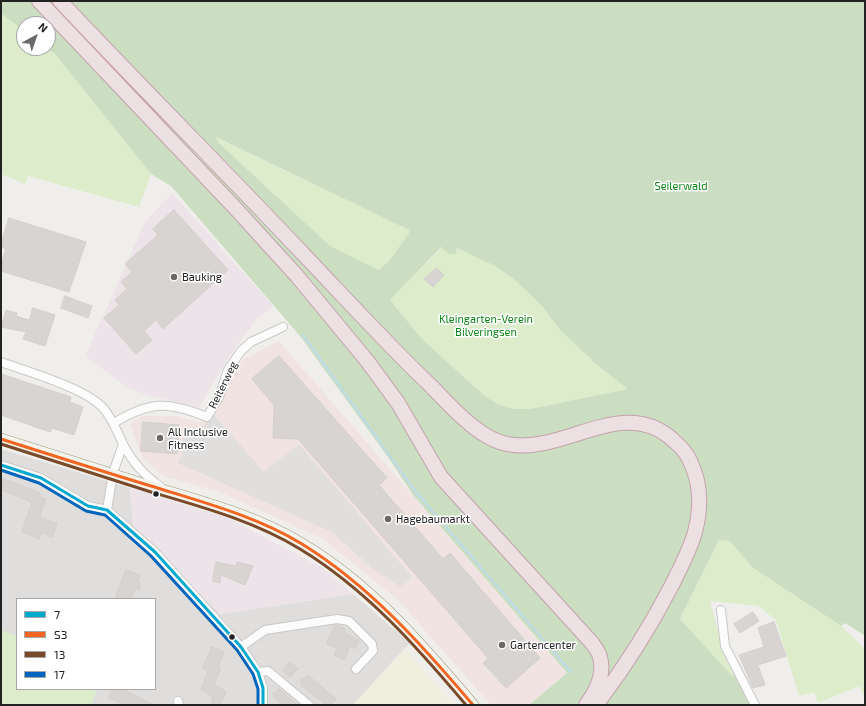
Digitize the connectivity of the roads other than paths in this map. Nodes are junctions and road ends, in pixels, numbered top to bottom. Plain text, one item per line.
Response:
1 (39, 1) edge
2 (60, 1) edge
3 (283, 327) dead end
4 (1, 362) edge
5 (114, 423) junction
6 (1, 439) edge
7 (123, 444) junction
8 (1, 466) edge
9 (113, 473) junction
10 (166, 491) junction
11 (107, 510) junction
12 (721, 610) dead end
13 (241, 647) junction
14 (356, 669) dead end
15 (258, 672) junction
16 (263, 705) edge
17 (309, 705) edge
18 (473, 705) edge
19 (586, 705) edge
20 (596, 705) edge
21 (755, 705) edge

1 - 19 highway
2 - 20 highway
3 - 5 street, Reiterweg
4 - 5 street
5 - 7 street
6 - 9 main road
7 - 9 street
7 - 10 street
8 - 11 street
9 - 10 main road
9 - 11 street
10 - 18 main road
11 - 13 street
12 - 21 street
13 - 14 street
13 - 15 street
15 - 16 street
15 - 17 street

